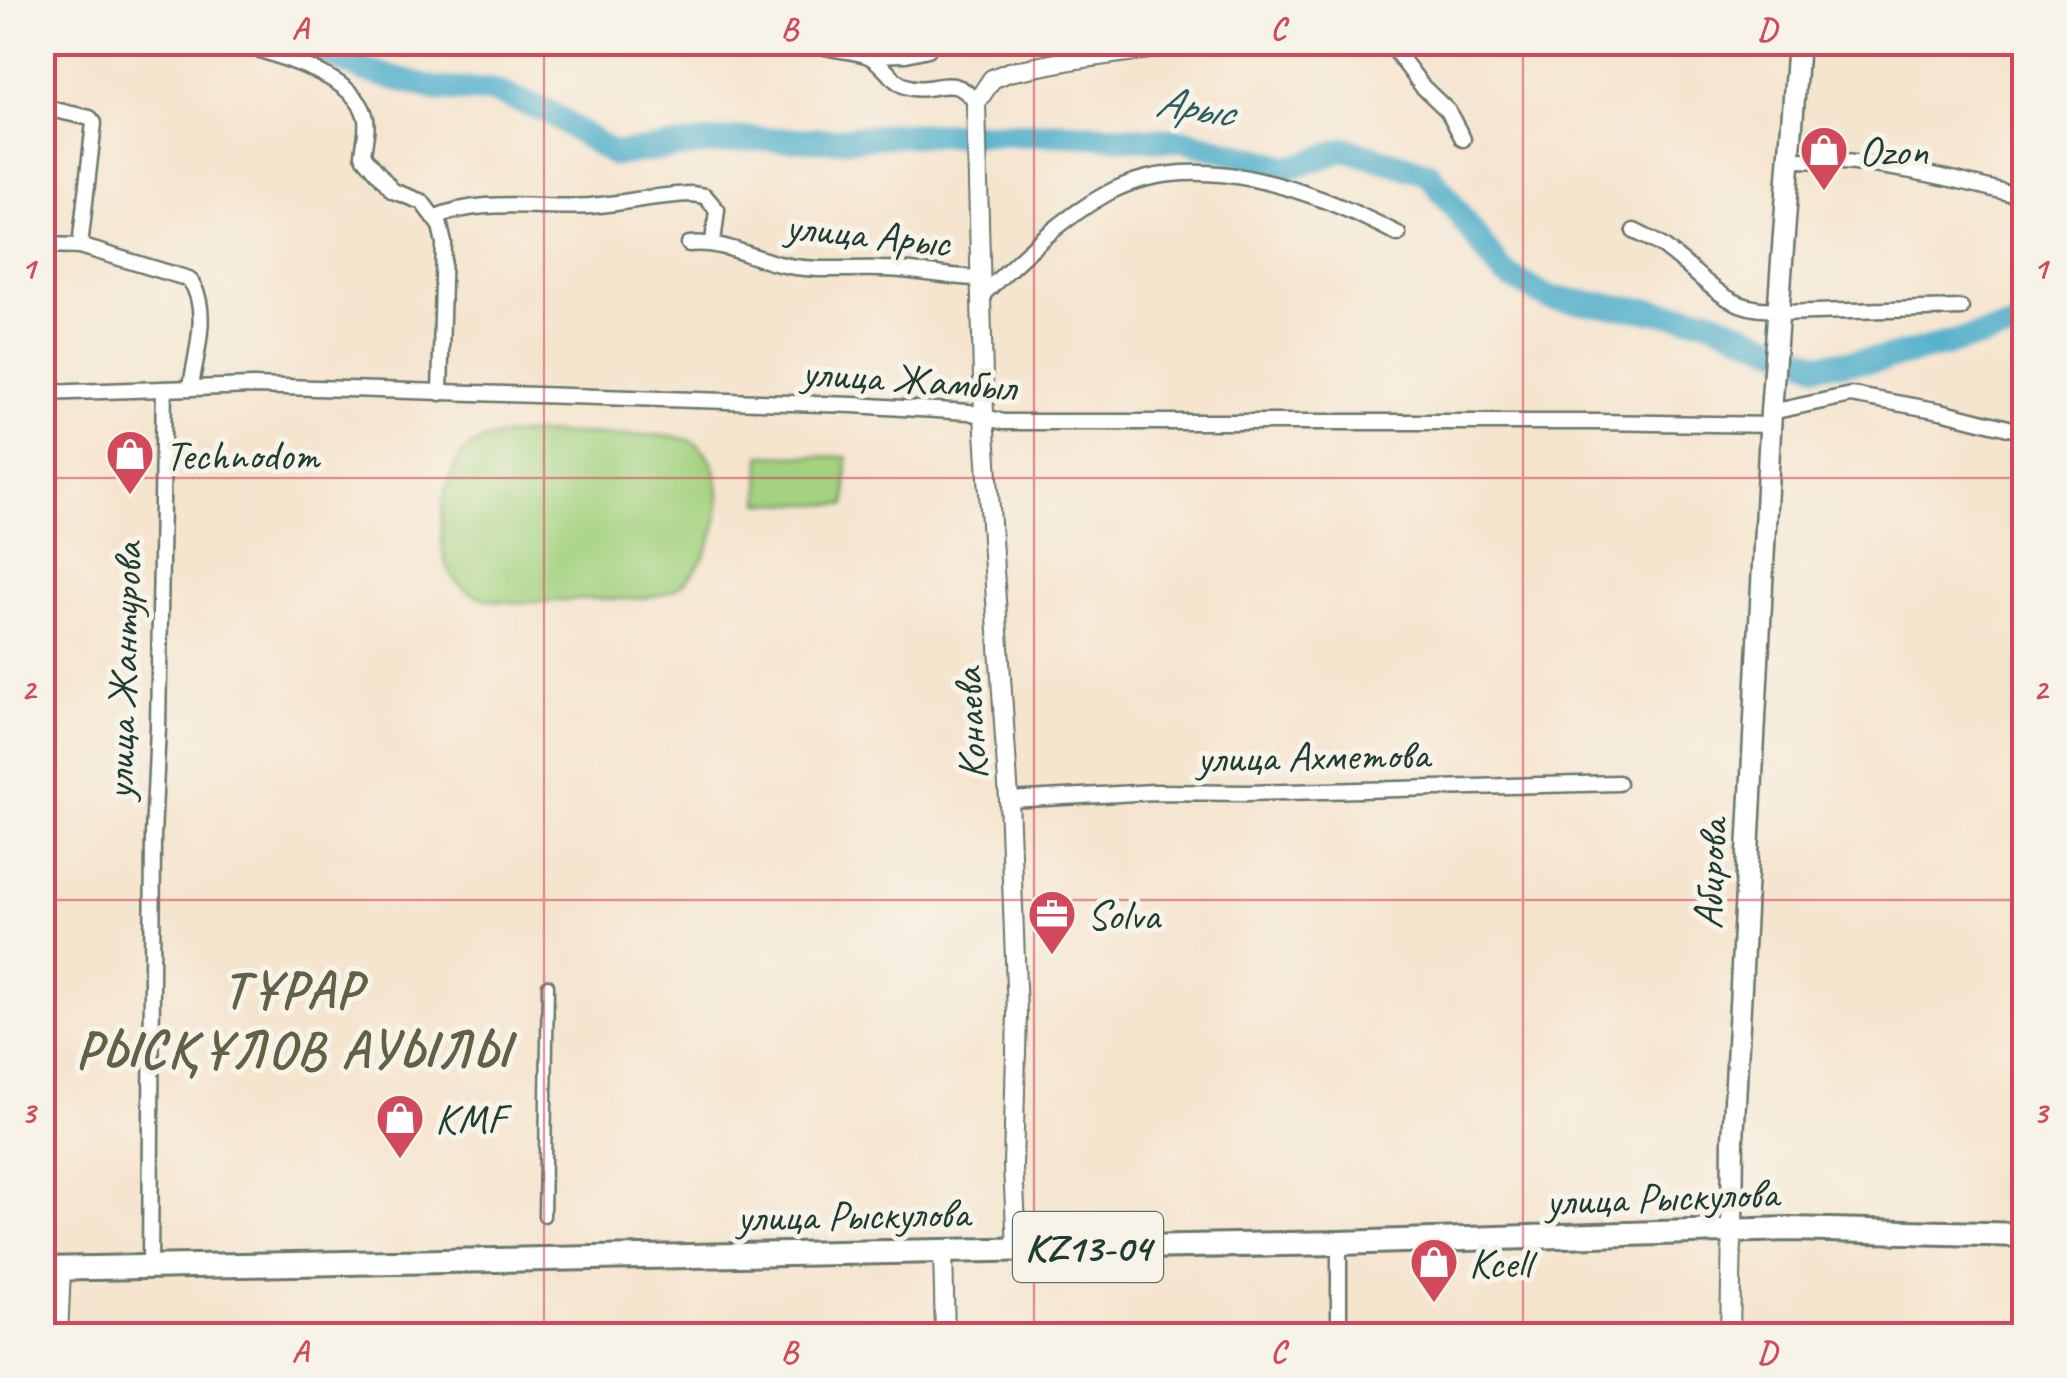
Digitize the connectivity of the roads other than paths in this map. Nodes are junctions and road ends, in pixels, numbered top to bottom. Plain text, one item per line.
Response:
1 (236, 42) edge
2 (810, 42) edge
3 (1199, 42) edge
4 (1389, 42) edge
5 (1798, 42) edge
6 (928, 49) dead end
7 (1404, 49) edge
8 (866, 55) junction
9 (976, 103) junction
10 (42, 107) edge
11 (1464, 139) dead end
12 (1789, 160) junction
13 (2024, 197) edge
14 (434, 218) junction
15 (1634, 231) dead end
16 (1398, 234) dead end
17 (712, 242) junction
18 (689, 244) dead end
19 (42, 245) edge
20 (80, 246) junction
21 (982, 287) junction
22 (1961, 308) dead end
23 (1778, 317) junction
24 (191, 386) junction
25 (164, 389) junction
26 (42, 392) edge
27 (440, 393) junction
28 (1772, 415) junction
29 (984, 416) junction
30 (2024, 432) edge
31 (1618, 784) dead end
32 (1009, 800) junction
33 (548, 985) dead end
34 (544, 1216) dead end
35 (1732, 1230) junction
36 (2024, 1235) edge
37 (1339, 1244) junction
38 (1016, 1248) junction
39 (943, 1250) junction
40 (150, 1266) junction
41 (52, 1269) edge
42 (58, 1336) edge
43 (945, 1336) edge
44 (1339, 1336) edge
45 (1730, 1336) edge

1 - 14 street
2 - 8 street
3 - 9 street
4 - 7 street
5 - 12 main road
6 - 8 street
7 - 11 street
8 - 9 street
9 - 21 street, Конаева
10 - 20 street
12 - 13 street
12 - 23 main road
14 - 17 street
14 - 27 street
15 - 23 street
16 - 21 street, улица Арыс
17 - 18 street, улица Арыс
17 - 21 street, улица Арыс
19 - 20 street
20 - 24 street
21 - 29 street, Конаева
22 - 23 street
23 - 28 main road, Абирова
24 - 25 street, улица Жамбыл
24 - 27 street, улица Жамбыл
25 - 26 street, улица Жамбыл
25 - 40 street, улица Жантурова
27 - 29 street, улица Жамбыл
28 - 29 street, улица Жамбыл
28 - 30 street, улица Жамбыл
28 - 35 main road, Абирова
29 - 32 street, Конаева
31 - 32 street, улица Ахметова
32 - 38 street, Конаева
33 - 34 street
35 - 36 main road, улица Рыскулова / KZ13-04
35 - 37 main road, улица Рыскулова / KZ13-04
35 - 45 street, Абирова
37 - 38 main road, улица Рыскулова / KZ13-04
37 - 44 street
38 - 39 main road, улица Рыскулова / KZ13-04
39 - 40 main road, улица Рыскулова / KZ13-04
39 - 43 street
40 - 41 main road, улица Рыскулова / KZ13-04
41 - 42 street

